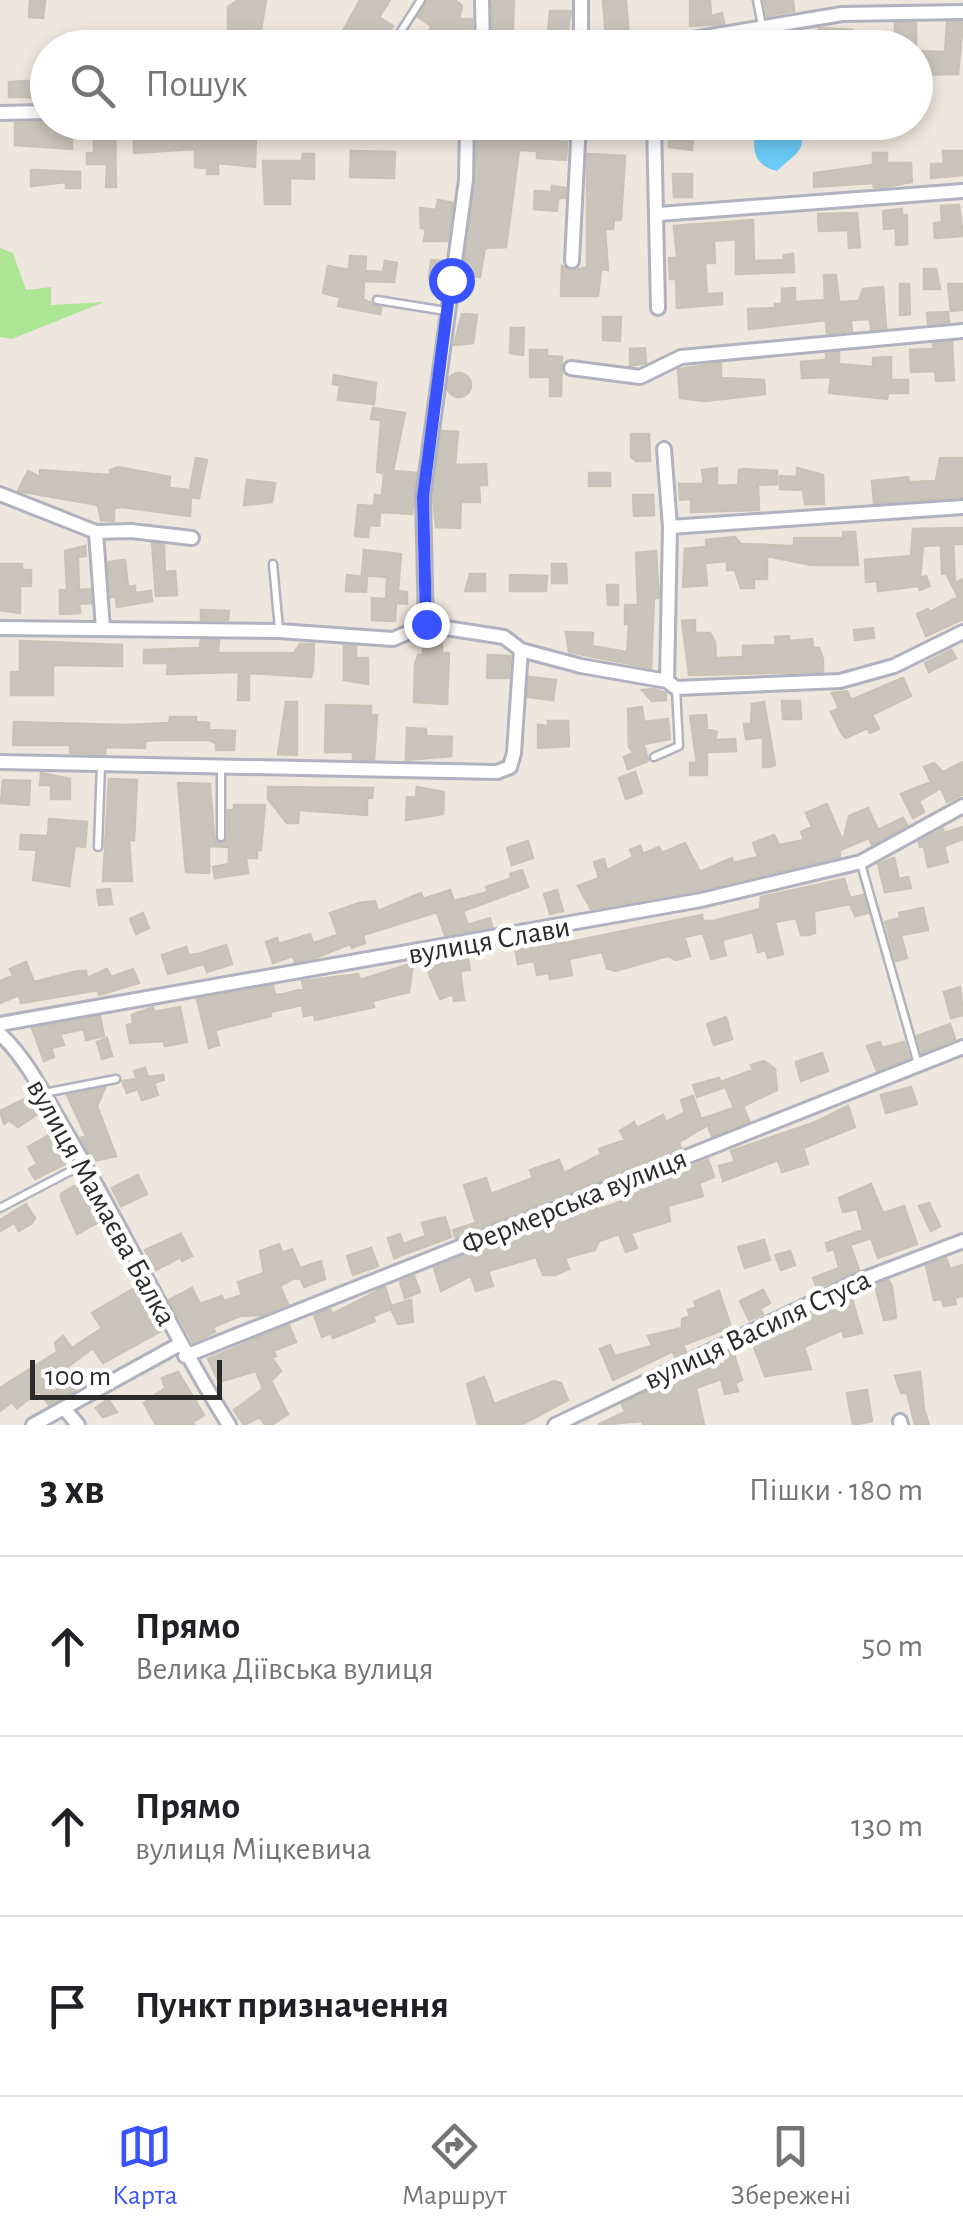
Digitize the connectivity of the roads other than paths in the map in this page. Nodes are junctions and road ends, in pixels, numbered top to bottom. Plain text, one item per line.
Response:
1 (420, 0) edge
2 (482, 0) edge
3 (581, 0) edge
4 (757, 0) edge
5 (841, 7) edge
6 (963, 12) edge
7 (762, 27) junction
8 (401, 30) edge
9 (483, 30) edge
10 (582, 30) edge
11 (745, 30) edge
12 (30, 112) edge
13 (0, 113) edge
14 (467, 140) edge
15 (578, 140) edge
16 (655, 140) edge
17 (963, 191) edge
18 (658, 214) junction
19 (572, 261) dead end
20 (378, 300) dead end
21 (658, 308) dead end
22 (446, 312) junction
23 (963, 332) edge
24 (571, 368) dead end
25 (664, 449) dead end
26 (0, 494) edge
27 (963, 507) edge
28 (670, 527) junction
29 (96, 532) junction
30 (192, 538) dead end
31 (273, 564) dead end
32 (426, 624) junction
33 (0, 628) edge
34 (103, 629) junction
35 (279, 630) junction
36 (963, 632) edge
37 (521, 650) junction
38 (671, 685) junction
39 (654, 757) dead end
40 (0, 762) edge
41 (101, 764) junction
42 (222, 766) junction
43 (963, 806) edge
44 (220, 837) dead end
45 (98, 848) dead end
46 (861, 862) junction
47 (0, 1024) edge
48 (0, 1034) edge
49 (963, 1046) edge
50 (918, 1065) junction
51 (116, 1078) dead end
52 (43, 1093) junction
53 (85, 1163) junction
54 (0, 1208) edge
55 (963, 1241) edge
56 (182, 1350) junction
57 (64, 1408) junction
58 (33, 1425) edge
59 (78, 1425) edge
60 (229, 1425) edge
61 (554, 1425) edge

1 - 8 lane
2 - 9 street
3 - 10 street
4 - 7 lane
5 - 6 street
5 - 7 street
7 - 11 street
12 - 13 street
14 - 22 street
15 - 19 street
16 - 18 street
17 - 18 street
18 - 21 street
20 - 22 lane
22 - 32 street
23 - 24 street
25 - 28 street
26 - 29 street
27 - 28 street
28 - 38 street
29 - 30 street
29 - 34 street
31 - 35 lane
32 - 35 street
32 - 37 street
33 - 34 street
34 - 35 street
36 - 38 street
37 - 38 street
37 - 42 street
38 - 39 lane
40 - 41 street
41 - 42 street
41 - 45 lane
42 - 44 lane
43 - 46 street, вулиця Слави
46 - 47 street, вулиця Слави
46 - 50 lane
48 - 52 street, вулиця Мамаєва Балка
49 - 50 street, Фермерська вулиця
50 - 56 street, Фермерська вулиця
51 - 52 lane
52 - 53 street, вулиця Мамаєва Балка
53 - 54 lane
53 - 56 street, вулиця Мамаєва Балка
55 - 61 street, вулиця Василя Стуса
56 - 57 street, Фермерська вулиця
56 - 60 street, вулиця Мамаєва Балка
57 - 58 street, Фермерська вулиця
57 - 59 street

